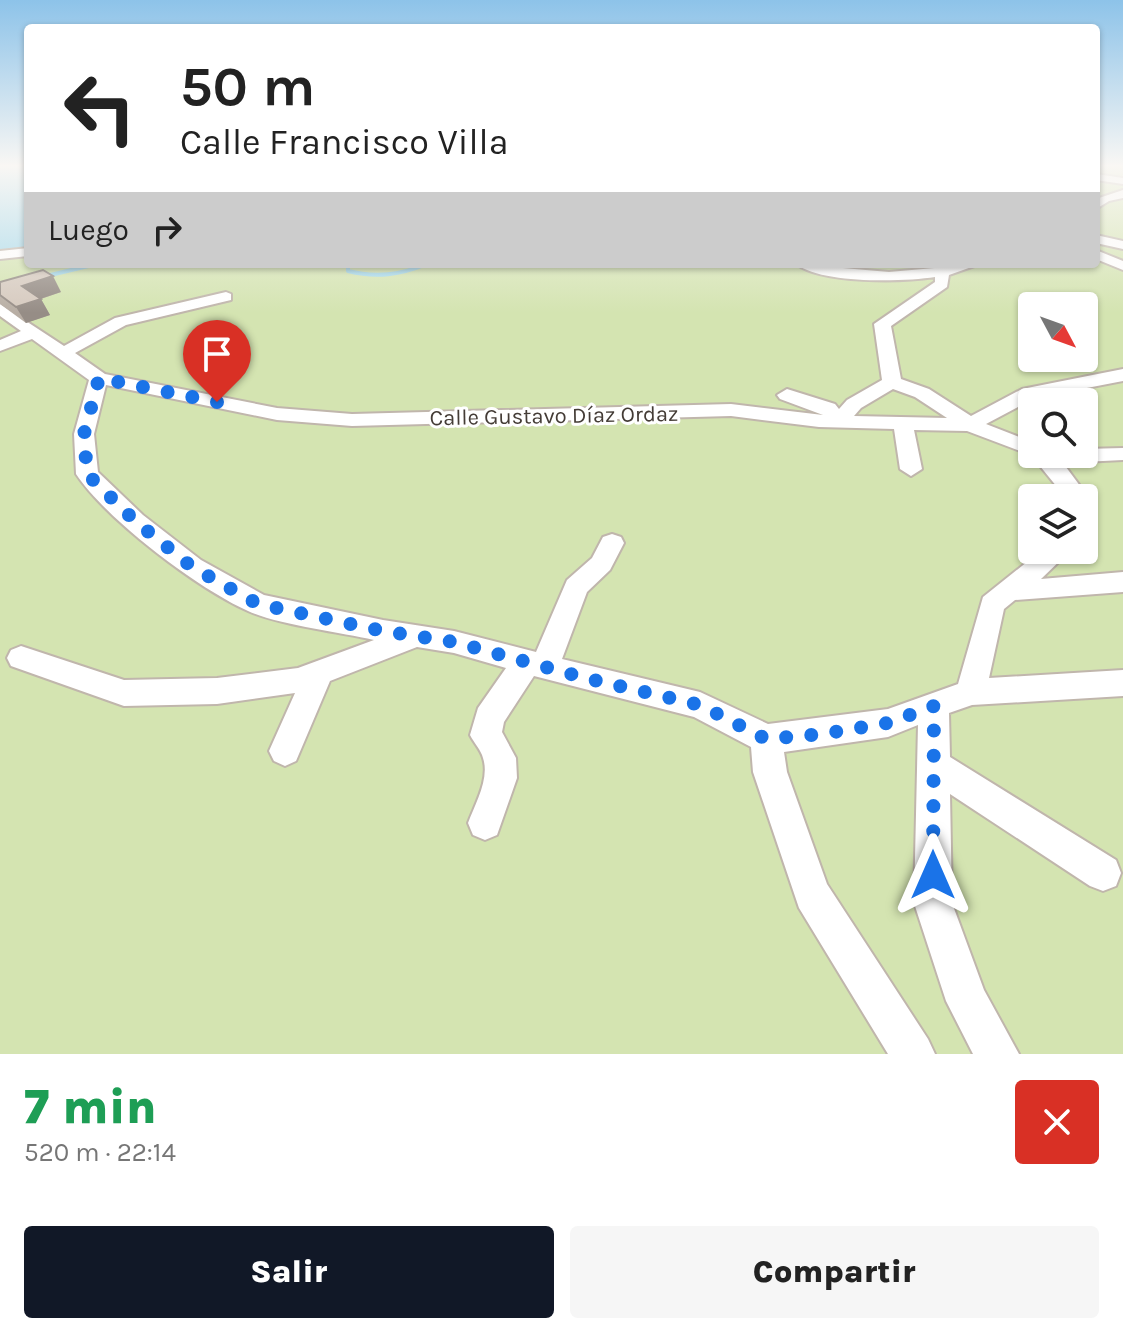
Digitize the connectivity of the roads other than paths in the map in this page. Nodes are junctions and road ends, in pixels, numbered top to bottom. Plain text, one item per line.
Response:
1 (1100, 240) edge
2 (1123, 245) edge
3 (24, 252) edge
4 (0, 255) edge
5 (1100, 256) edge
6 (1123, 266) edge
7 (821, 268) edge
8 (958, 268) edge
9 (942, 272) junction
10 (226, 297) dead end
11 (0, 309) edge
12 (34, 332) junction
13 (0, 346) edge
14 (64, 353) junction
15 (1123, 375) edge
16 (99, 378) junction
17 (892, 382) junction
18 (787, 395) dead end
19 (839, 421) junction
20 (903, 423) junction
21 (970, 425) junction
22 (1018, 444) edge
23 (1098, 454) edge
24 (1123, 454) edge
25 (1053, 468) edge
26 (911, 469) dead end
27 (1066, 484) edge
28 (612, 543) dead end
29 (1044, 564) edge
30 (1123, 582) edge
31 (1007, 591) junction
32 (416, 636) junction
33 (21, 658) dead end
34 (536, 664) junction
35 (319, 673) junction
36 (1123, 683) edge
37 (971, 692) junction
38 (934, 706) junction
39 (766, 739) junction
40 (285, 751) dead end
41 (933, 764) junction
42 (485, 823) dead end
43 (1103, 873) dead end
44 (913, 1054) edge
45 (997, 1054) edge

1 - 2 street
3 - 4 street
5 - 6 street
7 - 9 street
8 - 9 street
9 - 17 street
10 - 14 street
11 - 12 street, Calle Gustavo Díaz Ordaz
12 - 13 street
12 - 14 street, Calle Gustavo Díaz Ordaz
14 - 16 street, Calle Gustavo Díaz Ordaz
15 - 21 street
16 - 19 street, Calle Gustavo Díaz Ordaz
16 - 32 street
17 - 19 street
17 - 21 street
18 - 19 street
19 - 20 street, Calle Gustavo Díaz Ordaz
20 - 21 street, Calle Gustavo Díaz Ordaz
20 - 26 street
21 - 22 street
23 - 24 street
25 - 27 street
28 - 34 street
29 - 31 street
30 - 31 street
31 - 37 street
32 - 34 street
32 - 35 street
33 - 35 street
34 - 39 street
34 - 42 street
35 - 40 street
36 - 37 street
37 - 38 street
38 - 39 street
38 - 41 street
39 - 44 street
41 - 43 street
41 - 45 street

